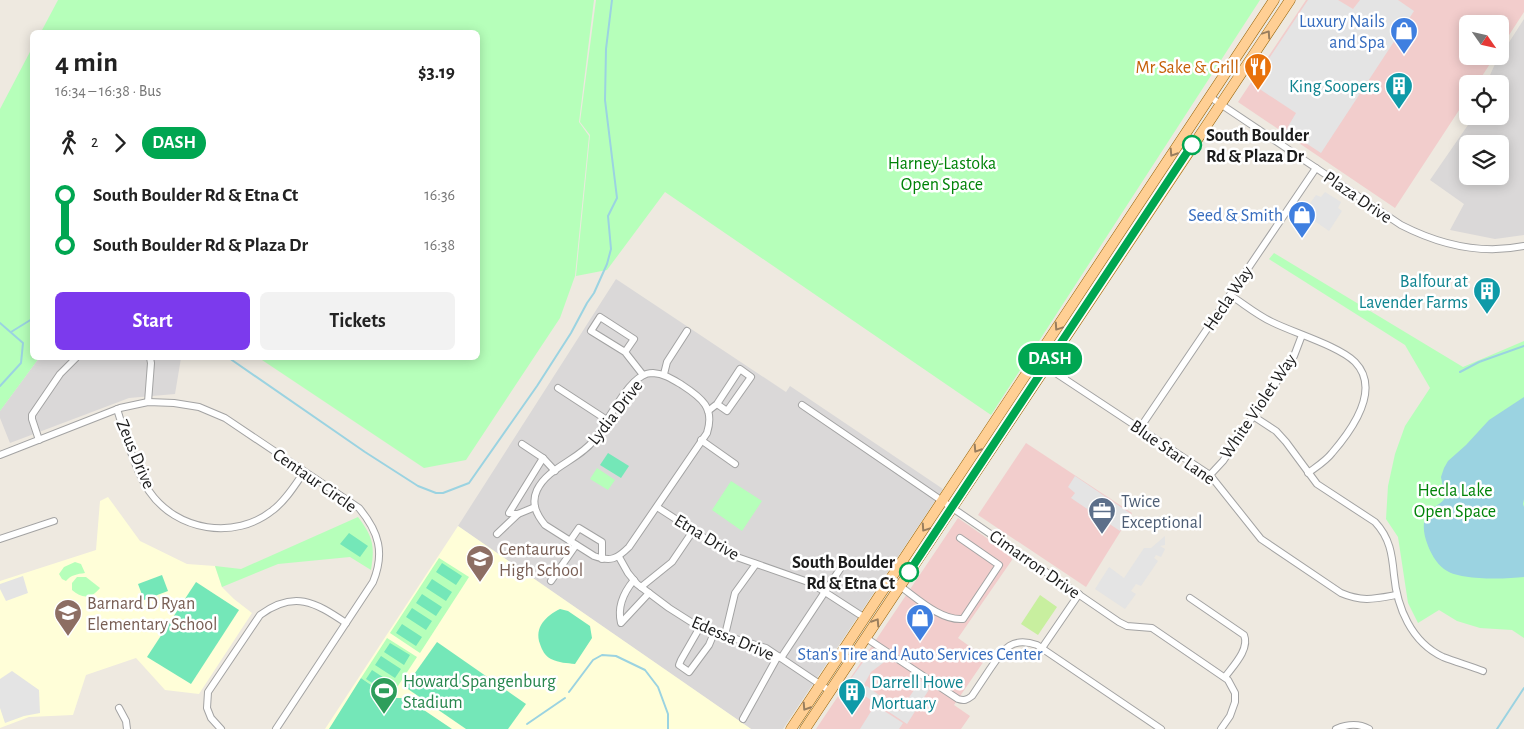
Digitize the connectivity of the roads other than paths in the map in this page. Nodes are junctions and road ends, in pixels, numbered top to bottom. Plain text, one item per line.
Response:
1 (1274, 0) edge
2 (1290, 0) edge
3 (1210, 97) junction
4 (1220, 104) junction
5 (1316, 168) junction
6 (1524, 246) edge
7 (1230, 295) junction
8 (687, 331) dead end
9 (1302, 335) junction
10 (1057, 348) junction
11 (625, 352) junction
12 (74, 360) edge
13 (150, 360) edge
14 (1036, 360) junction
15 (1045, 366) junction
16 (664, 374) junction
17 (643, 375) junction
18 (1066, 379) junction
19 (558, 388) dead end
20 (148, 402) junction
21 (717, 404) junction
22 (802, 404) dead end
23 (117, 409) junction
24 (708, 411) junction
25 (1253, 416) junction
26 (607, 420) junction
27 (1140, 428) junction
28 (40, 440) junction
29 (701, 440) junction
30 (522, 444) dead end
31 (0, 455) edge
32 (543, 458) junction
33 (735, 464) dead end
34 (556, 471) junction
35 (304, 472) junction
36 (1308, 473) junction
37 (1210, 475) junction
38 (943, 501) junction
39 (535, 507) junction
40 (657, 507) junction
41 (953, 508) junction
42 (518, 514) junction
43 (54, 522) dead end
44 (694, 531) junction
45 (497, 534) dead end
46 (960, 538) dead end
47 (0, 539) edge
48 (573, 543) junction
49 (620, 556) junction
50 (602, 559) junction
51 (846, 560) dead end
52 (756, 564) junction
53 (890, 579) junction
54 (551, 581) dead end
55 (637, 584) junction
56 (900, 586) junction
57 (826, 592) junction
58 (649, 593) junction
59 (1079, 594) junction
60 (1396, 595) junction
61 (1190, 598) dead end
62 (865, 618) junction
63 (346, 624) junction
64 (700, 627) junction
65 (714, 634) junction
66 (725, 635) junction
67 (866, 638) junction
68 (1042, 648) junction
69 (780, 657) junction
70 (1483, 671) dead end
71 (1225, 677) junction
72 (820, 685) junction
73 (830, 691) junction
74 (119, 708) dead end
75 (744, 719) dead end
76 (127, 729) edge
77 (221, 729) edge
78 (276, 729) edge
79 (791, 729) edge
80 (804, 729) edge
81 (1161, 729) edge
82 (1221, 729) edge
83 (1336, 729) edge
84 (1369, 729) edge

1 - 3 main road
4 -> 2 main road
3 - 4 street, Plaza Drive
3 -> 14 main road
4 - 5 street, Plaza Drive
4 - 10 main road
5 - 6 street, Plaza Drive
5 - 7 street, Hecla Way
7 - 9 street
7 - 27 street, Hecla Way
8 - 16 street
9 - 25 street, White Violet Way
9 - 36 street
10 - 15 main road
10 - 18 street
11 - 11 street
11 - 17 street
12 - 28 street
13 - 20 street
14 - 15 street, Blue Star Lane
14 -> 38 main road
15 - 18 street, Blue Star Lane
15 - 41 main road
16 - 17 street, Lydia Drive
16 - 24 street, Lydia Drive
17 - 26 street, Lydia Drive
18 - 27 street, Blue Star Lane
19 - 26 street
20 - 23 street, Centaur Circle
20 - 35 street, Centaur Circle
21 - 21 street
21 - 24 street
22 - 38 street, Cimarron Drive
23 - 28 street, Centaur Circle
23 - 35 street, Zeus Drive
24 - 29 street
25 - 36 street
25 - 37 street, White Violet Way
26 - 34 street, Lydia Drive
27 - 37 street, Blue Star Lane
28 - 31 street, Centaur Circle
29 - 33 street
29 - 40 street
30 - 32 street
32 - 34 street
32 - 42 street
34 - 39 street, Lydia Drive
35 - 63 street, Centaur Circle
36 - 60 street
37 - 60 street, Blue Star Lane
38 - 41 street, Cimarron Drive
38 -> 53 main road
39 - 42 street
39 - 48 street
40 - 44 street, Etna Drive
40 - 49 street
41 - 56 main road
41 - 59 street, Cimarron Drive
42 - 45 street
43 - 47 street
44 - 52 street, Etna Drive
44 - 55 street
46 - 56 street
48 - 50 street
48 - 50 street
48 - 54 street
49 - 50 street
49 - 55 street
51 - 57 street
52 - 57 street, Etna Drive
52 - 66 street
53 - 56 street
53 - 62 main road
55 - 58 street, Edessa Drive
55 - 58 street
67 -> 56 main road
57 - 62 street, Etna Drive
57 - 69 street
58 - 64 street, Edessa Drive
59 - 68 street
59 - 71 street, Cimarron Drive
60 - 70 street
61 - 71 street
62 - 72 main road
63 - 77 street
63 - 78 street, Centaur Circle
64 - 65 street, Edessa Drive
64 - 65 street
65 - 66 street, Edessa Drive
66 - 69 street, Edessa Drive
67 - 68 street
67 - 73 main road
68 - 81 street
69 - 72 street, Edessa Drive
69 - 75 street
71 - 82 street
72 - 73 street, Edessa Drive
72 -> 79 main road
73 - 80 main road
74 - 76 street
83 - 84 street

